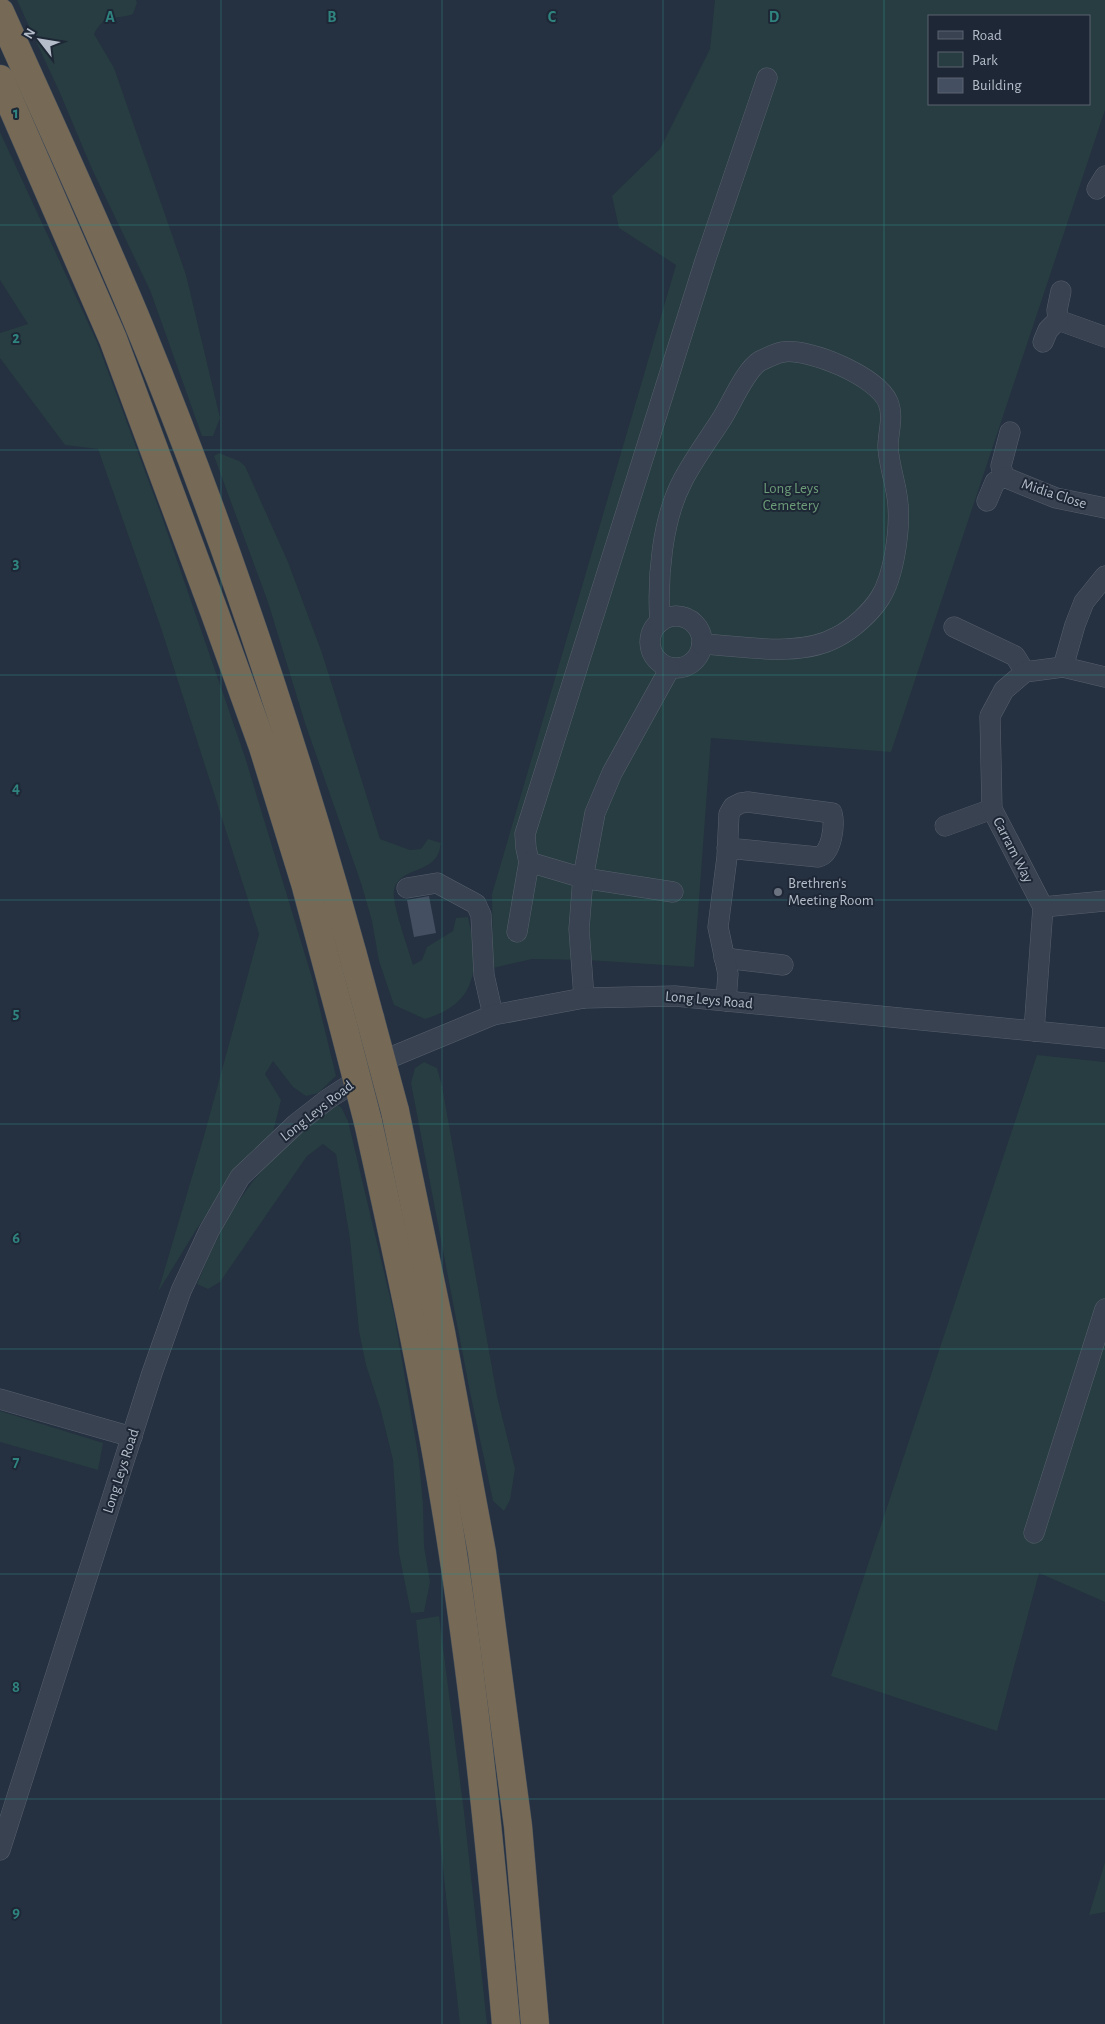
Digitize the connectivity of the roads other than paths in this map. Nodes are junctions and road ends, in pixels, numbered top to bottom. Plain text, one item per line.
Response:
1 (0, 12) edge
2 (767, 78) dead end
3 (0, 79) edge
4 (1061, 291) dead end
5 (1058, 320) junction
6 (1105, 336) edge
7 (1042, 342) dead end
8 (1010, 432) dead end
9 (1004, 477) junction
10 (987, 501) dead end
11 (1105, 508) edge
12 (1105, 576) edge
13 (660, 622) junction
14 (954, 627) dead end
15 (702, 644) junction
16 (1064, 667) junction
17 (670, 668) junction
18 (1025, 672) junction
19 (1105, 677) edge
20 (992, 809) junction
21 (945, 826) dead end
22 (727, 848) junction
23 (529, 862) junction
24 (583, 878) junction
25 (407, 888) dead end
26 (673, 892) dead end
27 (1105, 901) edge
28 (1043, 907) junction
29 (517, 932) dead end
30 (724, 958) junction
31 (783, 965) dead end
32 (584, 998) junction
33 (726, 1001) junction
34 (493, 1015) junction
35 (1034, 1032) junction
36 (1105, 1038) edge
37 (1105, 1309) edge
38 (0, 1399) edge
39 (132, 1437) junction
40 (1034, 1533) dead end
41 (0, 1850) edge
42 (506, 2024) edge
43 (535, 2024) edge

1 - 43 highway, bridge
2 - 23 street
3 - 42 highway, bridge
4 - 5 street
5 - 6 street
5 - 7 street
8 - 9 street
9 - 10 street
9 - 11 street, Midia Close
12 - 16 street
13 - 15 street
13 - 15 street
13 - 17 street
14 - 18 street
15 - 17 street
16 - 18 street
16 - 19 street
17 - 24 street
18 - 20 street, Carram Way
20 - 21 street
20 - 28 street, Carram Way
22 - 22 street
22 - 30 street
23 - 24 street
23 - 29 street
24 - 26 street
24 - 32 street
25 - 34 street
27 - 28 street
28 - 35 street
30 - 31 street
30 - 33 street
32 - 33 street, Long Leys Road
32 - 34 street, Long Leys Road
33 - 35 street, Long Leys Road
34 - 39 street, Long Leys Road
35 - 36 street, Long Leys Road
37 - 40 street
38 - 39 street
39 - 41 street, Long Leys Road

